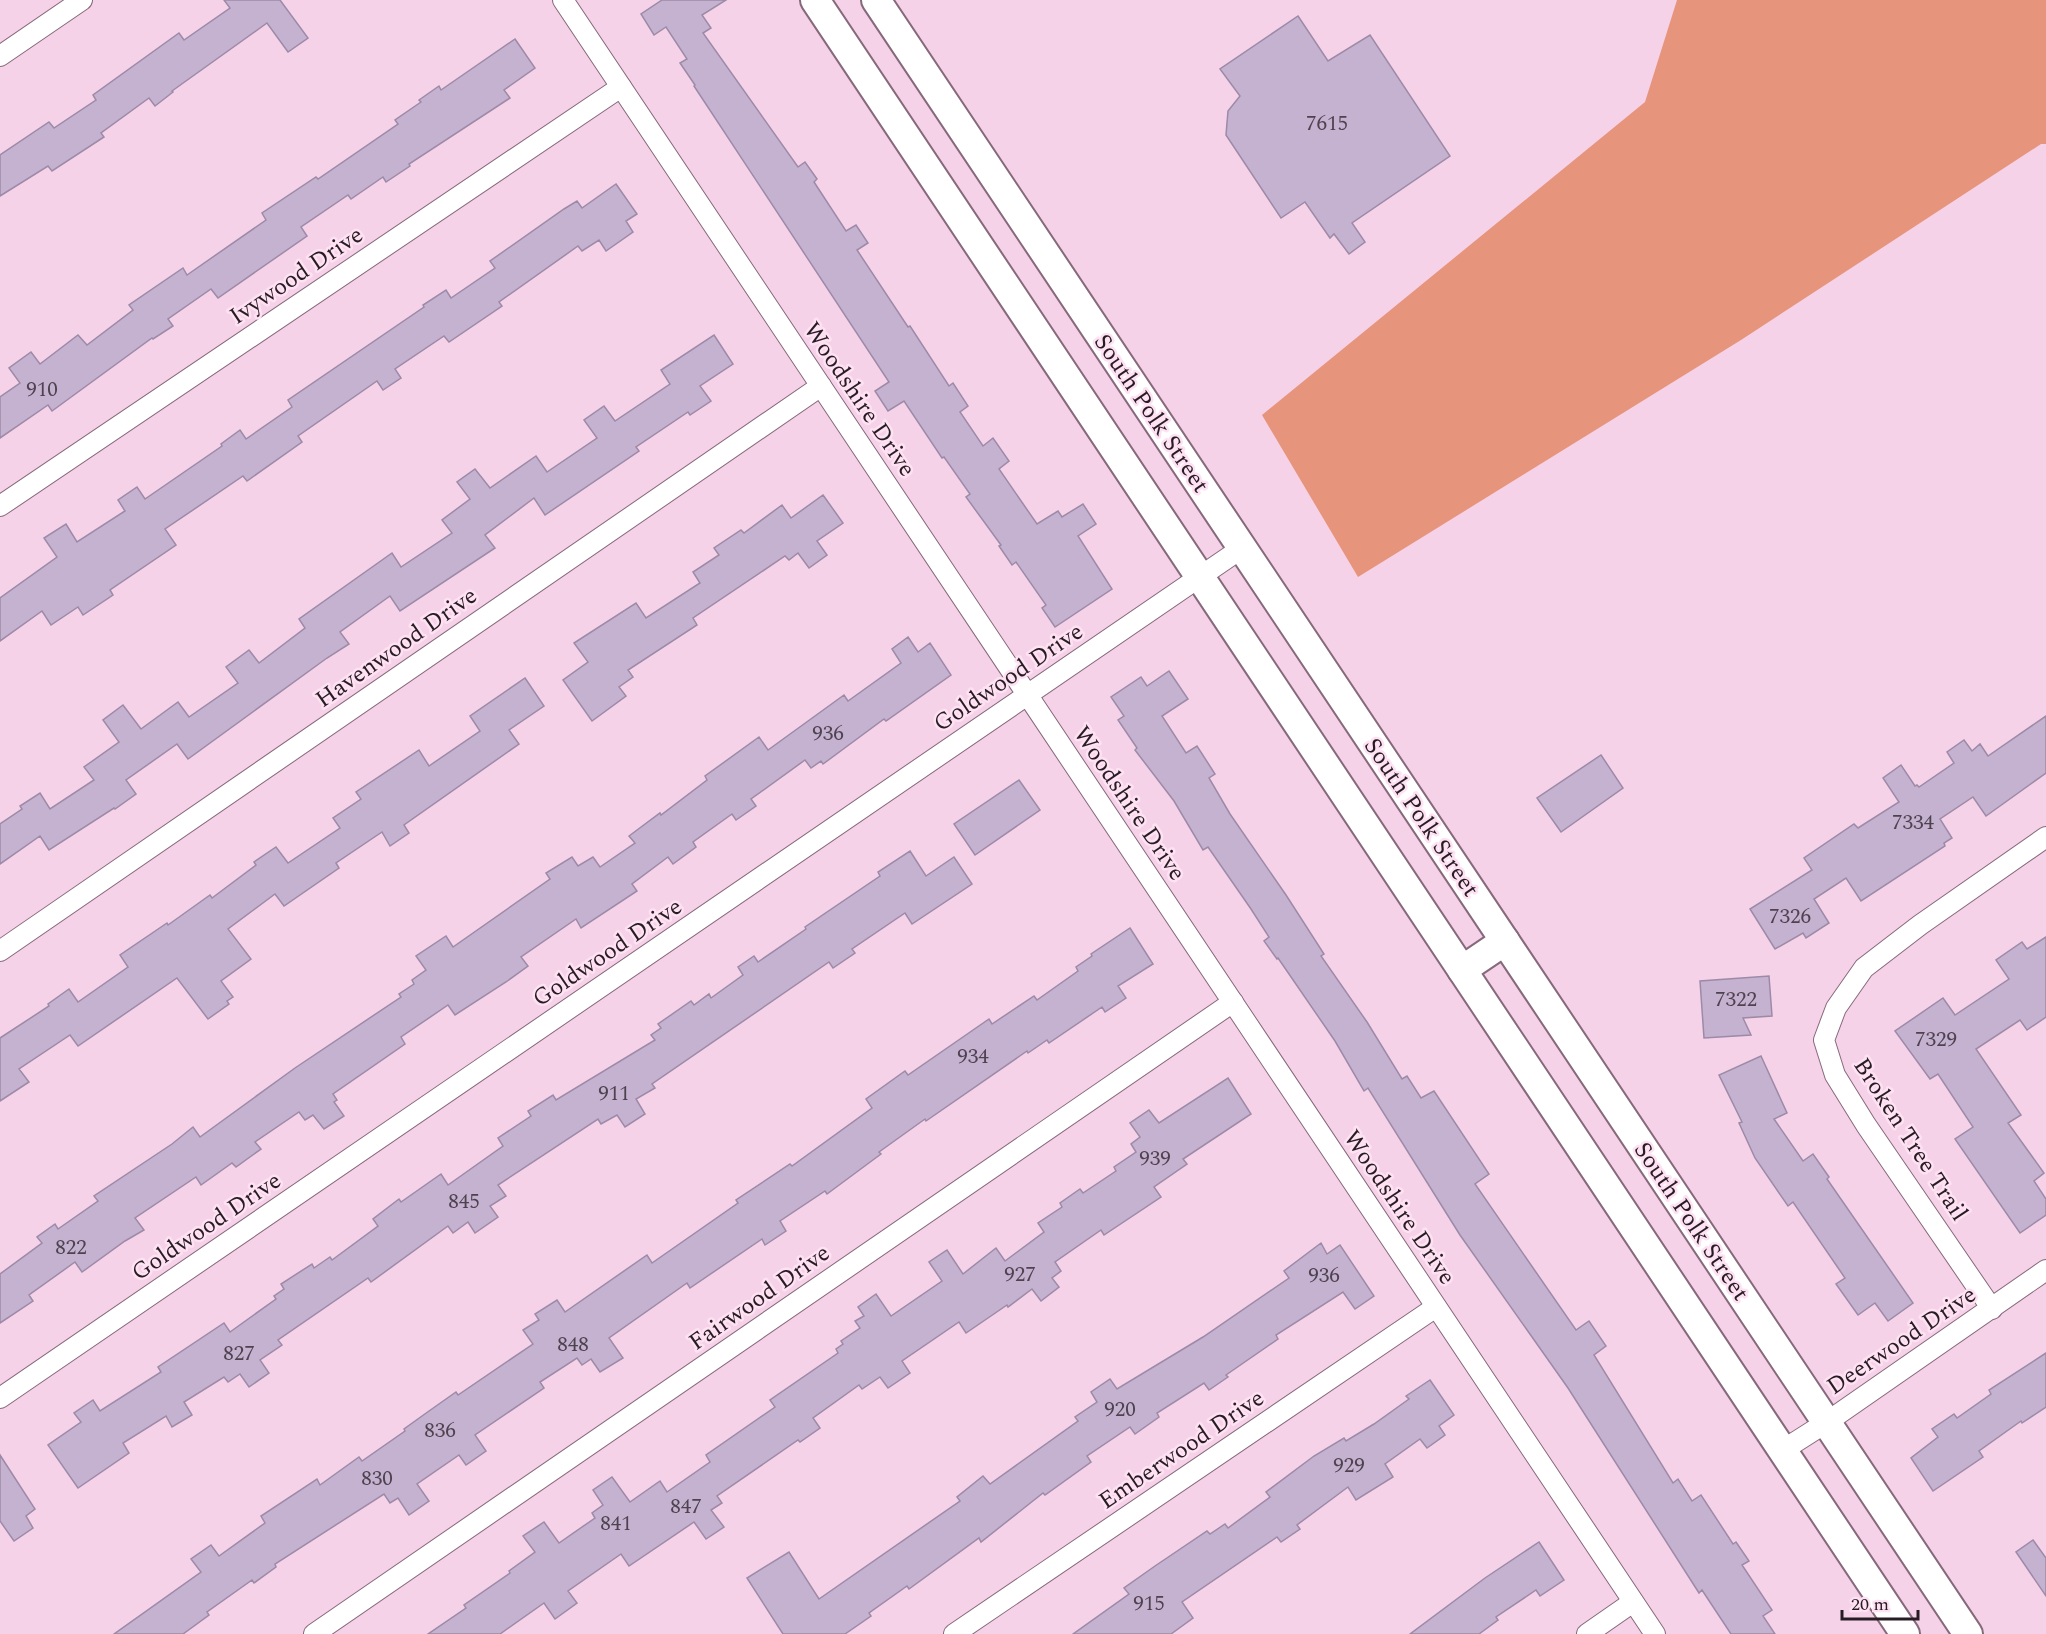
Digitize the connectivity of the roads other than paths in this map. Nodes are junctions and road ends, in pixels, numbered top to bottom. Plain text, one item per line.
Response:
1 (81, 0) edge
2 (563, 0) edge
3 (815, 0) edge
4 (876, 0) edge
5 (0, 56) edge
6 (621, 87) junction
7 (821, 386) junction
8 (0, 506) edge
9 (1242, 548) junction
10 (1199, 577) junction
11 (1027, 694) junction
12 (2046, 837) edge
13 (1505, 941) junction
14 (0, 951) edge
15 (1462, 970) junction
16 (1233, 1002) junction
17 (2046, 1270) edge
18 (1436, 1307) junction
19 (1992, 1309) junction
20 (0, 1398) edge
21 (1827, 1422) junction
22 (1783, 1450) junction
23 (1633, 1602) junction
24 (314, 1634) edge
25 (954, 1634) edge
26 (1587, 1634) edge
27 (1655, 1634) edge
28 (1905, 1634) edge
29 (1968, 1634) edge

1 - 5 street
2 - 6 street, Woodshire Drive
3 - 10 main road
4 - 9 main road, South Polk Street
6 - 7 street, Woodshire Drive
6 - 8 street, Ivywood Drive
7 - 11 street, Woodshire Drive
7 - 14 street, Havenwood Drive
9 - 10 street, Goldwood Drive
9 - 13 main road, South Polk Street
10 - 11 street, Goldwood Drive
10 - 15 main road
11 - 16 street, Woodshire Drive
11 - 20 street, Goldwood Drive
12 - 19 street, Broken Tree Trail
13 - 15 main road
13 - 21 main road, South Polk Street
15 - 22 main road
16 - 18 street, Woodshire Drive
16 - 24 street, Fairwood Drive
17 - 19 street, Deerwood Drive
18 - 23 street, Woodshire Drive
18 - 25 street, Emberwood Drive
19 - 21 street, Deerwood Drive
21 - 22 street, Deerwood Drive
21 - 29 main road, South Polk Street
22 - 28 main road
23 - 26 street
23 - 27 street, Woodshire Drive

